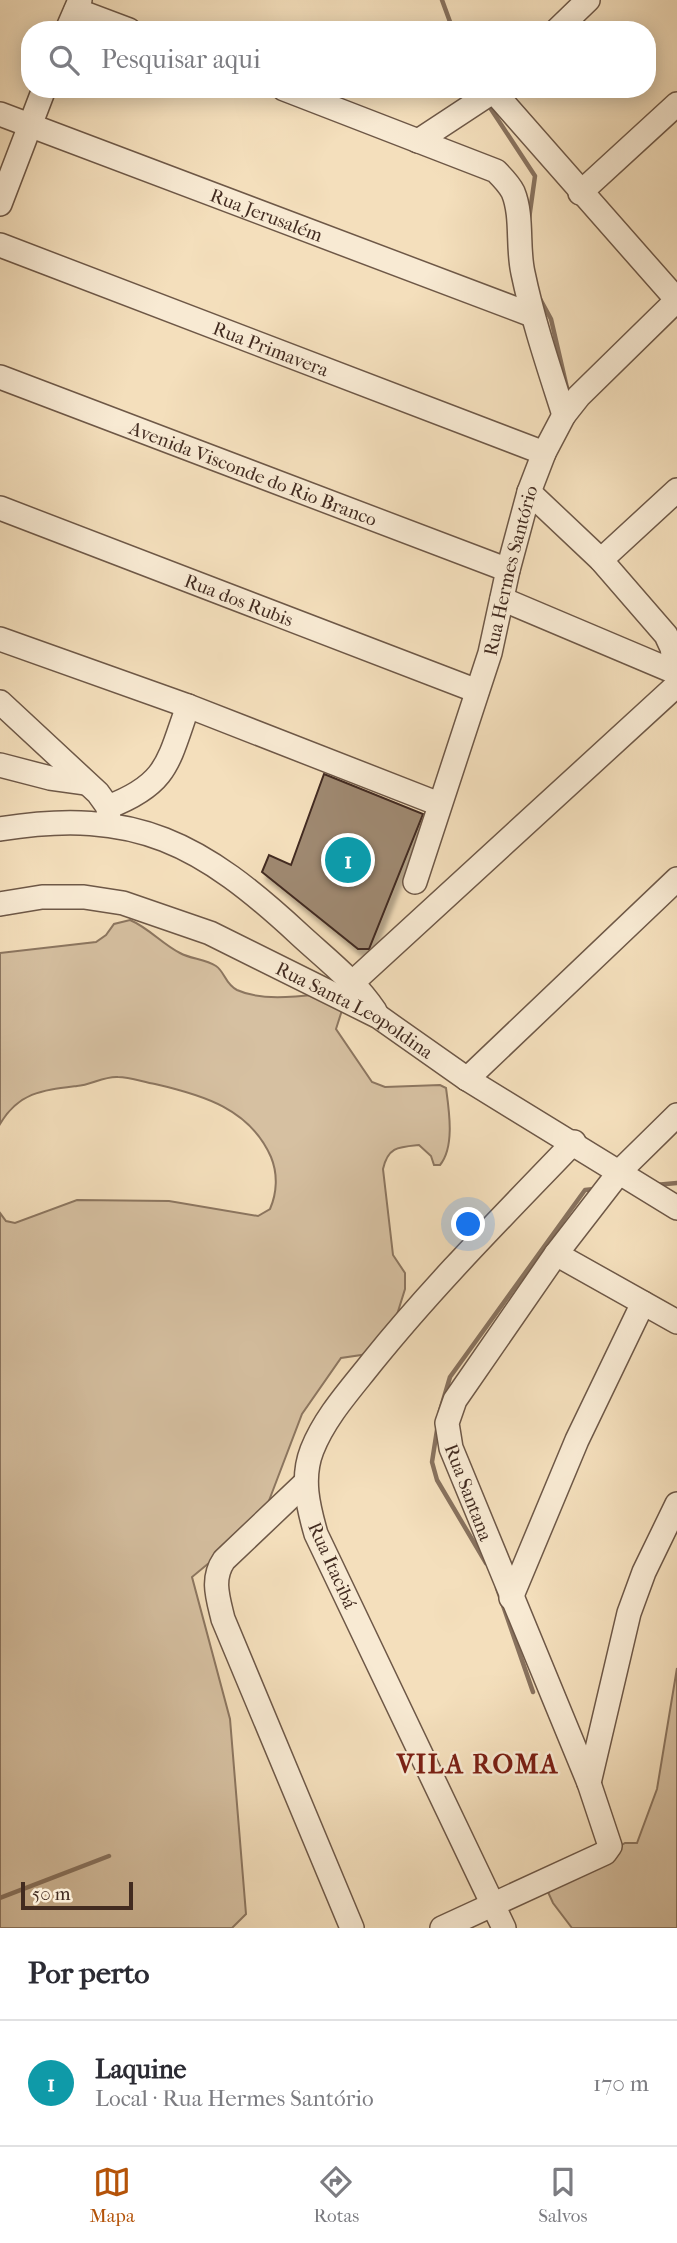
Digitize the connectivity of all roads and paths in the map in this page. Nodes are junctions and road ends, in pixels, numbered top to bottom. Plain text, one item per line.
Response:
1 (588, 0) edge
2 (74, 13) edge
3 (100, 21) edge
4 (566, 21) edge
5 (40, 98) edge
6 (307, 98) edge
7 (484, 98) edge
8 (501, 98) edge
9 (677, 104) edge
10 (0, 114) edge
11 (30, 125) junction
12 (418, 141) junction
13 (580, 193) junction
14 (0, 204) edge
15 (0, 244) edge
16 (677, 300) edge
17 (532, 315) junction
18 (0, 377) edge
19 (564, 415) junction
20 (544, 453) junction
21 (677, 490) edge
22 (529, 492) junction
23 (0, 508) edge
24 (601, 560) junction
25 (508, 570) junction
26 (502, 599) junction
27 (0, 639) edge
28 (677, 677) edge
29 (477, 691) junction
30 (0, 702) edge
31 (188, 706) junction
32 (0, 765) edge
33 (86, 783) junction
34 (439, 804) junction
35 (108, 815) junction
36 (0, 829) edge
37 (677, 879) edge
38 (415, 882) dead end
39 (0, 904) edge
40 (352, 983) junction
41 (379, 1017) junction
42 (467, 1079) junction
43 (677, 1115) edge
44 (574, 1142) junction
45 (621, 1170) junction
46 (677, 1208) edge
47 (556, 1254) junction
48 (643, 1303) junction
49 (677, 1322) edge
50 (305, 1483) junction
51 (677, 1504) edge
52 (511, 1598) junction
53 (589, 1783) junction
54 (491, 1903) junction
55 (352, 1928) edge
56 (442, 1928) edge
57 (504, 1928) edge

1 - 4 street
2 - 3 street
5 - 11 street
6 - 12 street
7 - 12 street
8 - 13 street
9 - 13 street
10 - 11 street, Rua Jerusalém
11 - 14 street
11 - 17 street, Rua Jerusalém
12 - 17 street
13 - 16 street
15 - 20 street, Rua Primavera
16 - 19 street, Rua Hermes Santório
17 - 19 street
18 - 25 street, Avenida Visconde do Rio Branco
19 - 20 street, Rua Hermes Santório
20 - 22 street, Rua Hermes Santório
21 - 24 street
22 - 24 street
22 - 25 street, Rua Hermes Santório
23 - 29 street, Rua dos Rubis
24 - 28 street
25 - 26 street, Rua Hermes Santório
26 - 28 street
26 - 29 street, Rua Hermes Santório
27 - 31 street
28 - 40 street
29 - 34 street, Rua Hermes Santório
30 - 33 street
31 - 34 street
31 - 35 street
32 - 33 street
33 - 35 street
34 - 38 street, Rua Hermes Santório
35 - 36 street
35 - 40 street
37 - 42 street
39 - 41 street, Rua Santa Leopoldina
40 - 41 street
41 - 42 street, Rua Santa Leopoldina
42 - 44 street, Rua Santa Leopoldina
43 - 45 street, Rua Santana
44 - 45 street, Rua Santa Leopoldina
44 - 50 street, Rua Itacibá
45 - 46 street, Rua Santa Leopoldina
45 - 47 street, Rua Santana
47 - 48 street
47 - 52 street, Rua Santana
48 - 49 street
48 - 52 street
50 - 54 street, Rua Itacibá
50 - 55 street
51 - 53 street
52 - 53 street, Rua Santana
53 - 54 street, Rua Santana
54 - 56 street
54 - 57 street, Rua Itacibá

